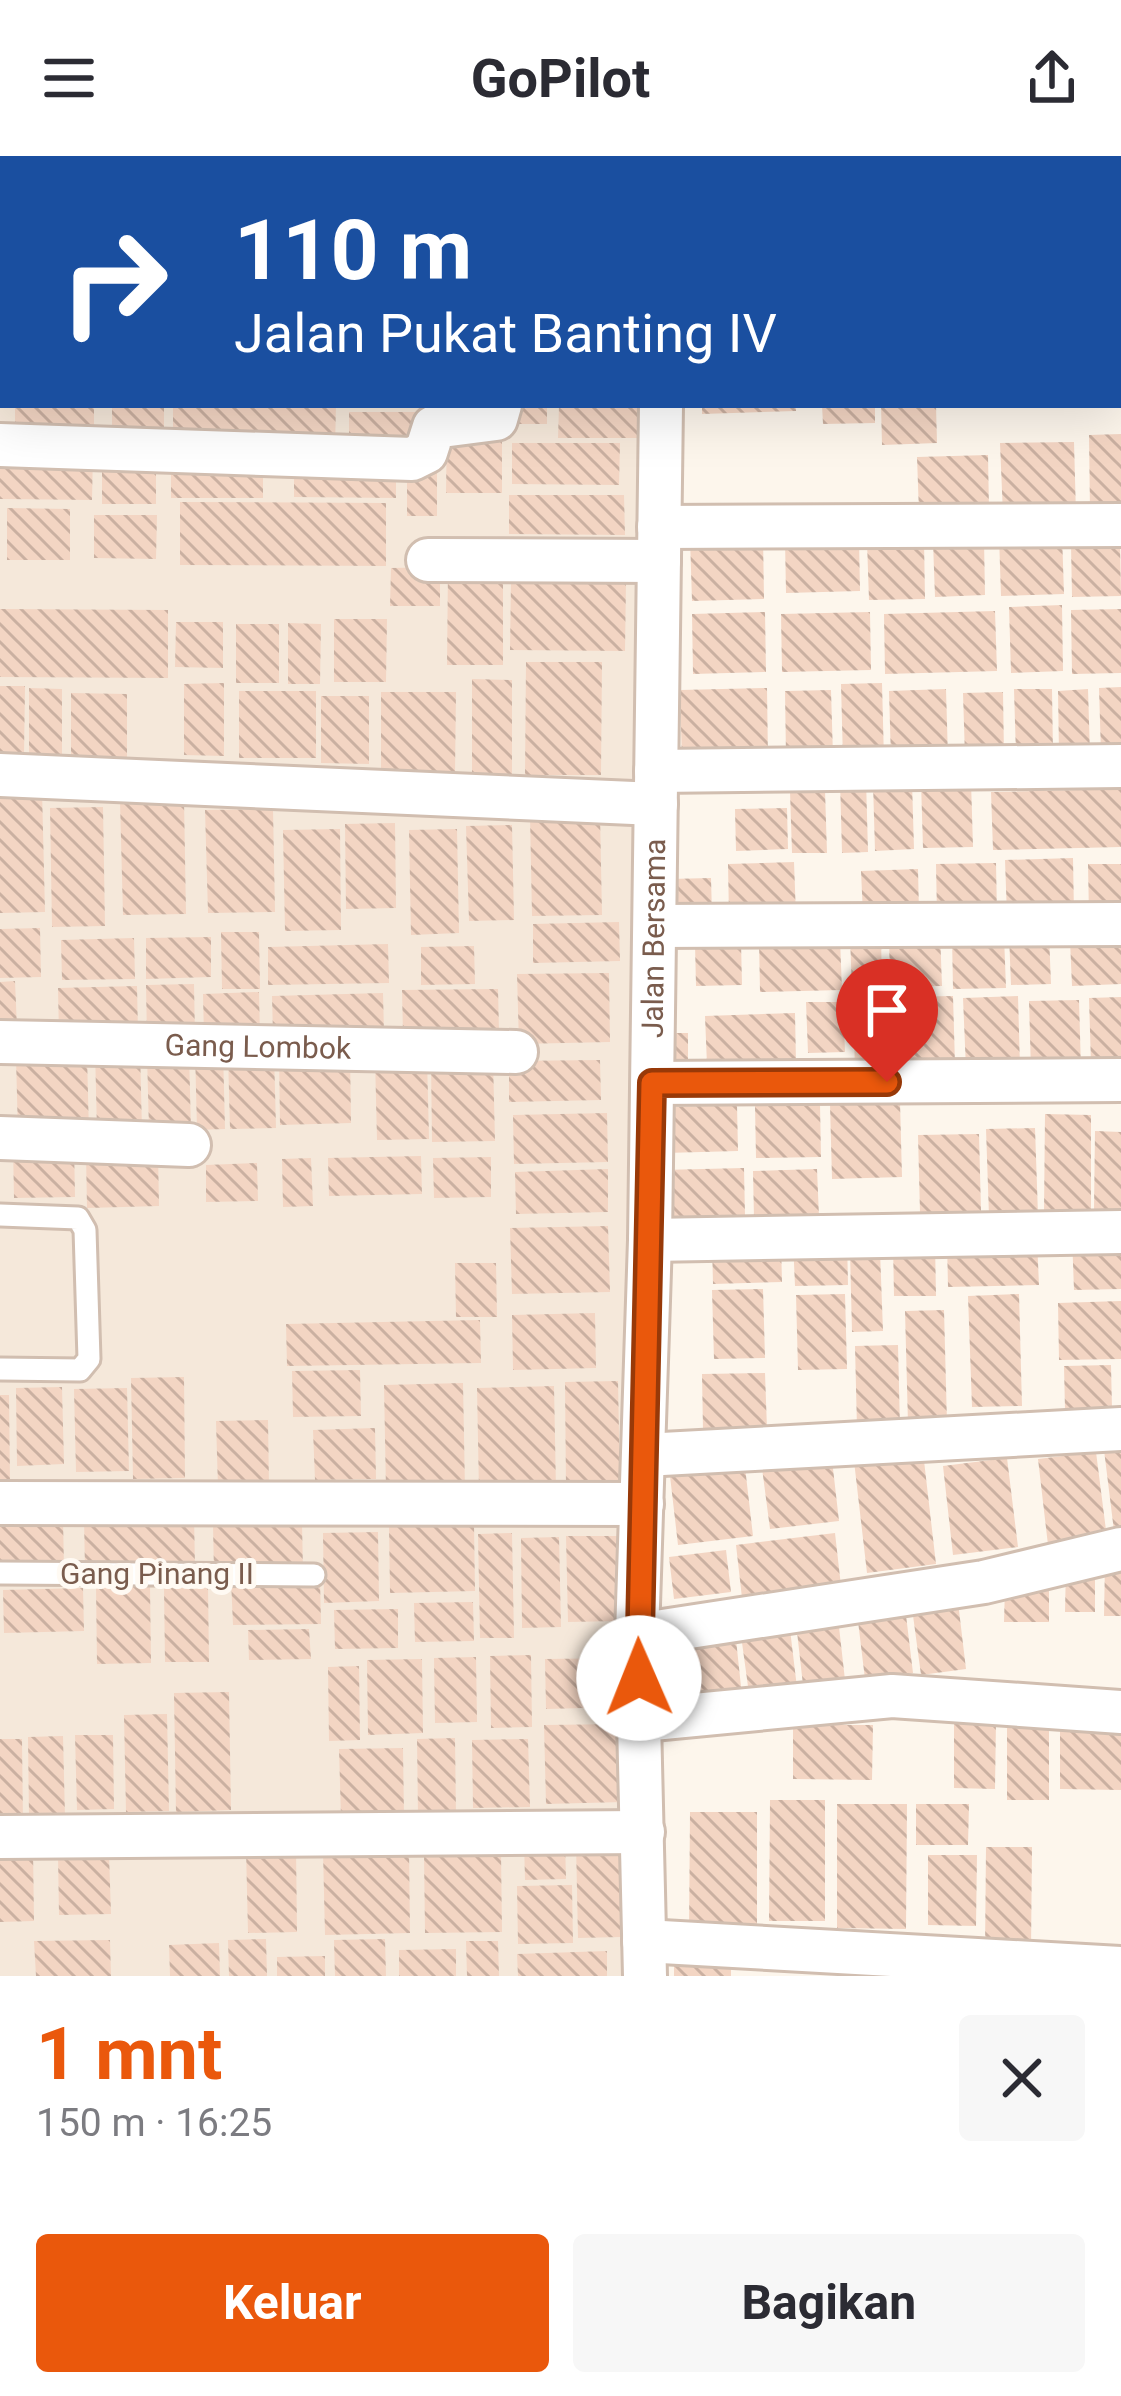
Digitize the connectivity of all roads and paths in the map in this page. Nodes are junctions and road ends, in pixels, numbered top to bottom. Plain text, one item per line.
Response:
1 (499, 408) edge
2 (661, 408) edge
3 (0, 445) edge
4 (1121, 525) edge
5 (659, 544) junction
6 (428, 560) dead end
7 (1121, 766) edge
8 (0, 775) edge
9 (656, 787) junction
10 (1121, 924) edge
11 (655, 926) junction
12 (0, 1042) edge
13 (516, 1052) dead end
14 (1121, 1080) edge
15 (652, 1083) junction
16 (0, 1138) edge
17 (189, 1145) dead end
18 (0, 1215) edge
19 (1121, 1232) edge
20 (650, 1240) junction
21 (0, 1369) edge
22 (1121, 1429) edge
23 (644, 1455) junction
24 (0, 1503) edge
25 (642, 1504) junction
26 (1121, 1549) edge
27 (0, 1573) edge
28 (314, 1574) dead end
29 (637, 1635) junction
30 (1121, 1712) edge
31 (642, 1720) junction
32 (643, 1832) junction
33 (0, 1837) edge
34 (645, 1959) edge
35 (1121, 1968) edge

1 - 3 street
2 - 5 street, Jalan Bersama
4 - 5 street
5 - 6 street
5 - 9 street, Jalan Bersama
7 - 9 street
8 - 9 street
9 - 11 street, Jalan Bersama
10 - 11 street
11 - 15 street, Jalan Bersama
12 - 13 street, Gang Lombok
14 - 15 street
15 - 20 street, Jalan Bersama
16 - 17 street
18 - 21 lane
19 - 20 street
20 - 23 street, Jalan Bersama
22 - 23 street
23 - 25 street, Jalan Bersama
24 - 25 street
25 - 29 street, Jalan Bersama
26 - 29 street
27 - 28 lane, Gang Pinang II
29 - 31 street, Jalan Bersama
30 - 31 street
31 - 32 street, Jalan Bersama
32 - 33 street
32 - 34 street, Jalan Bersama
34 - 35 street

